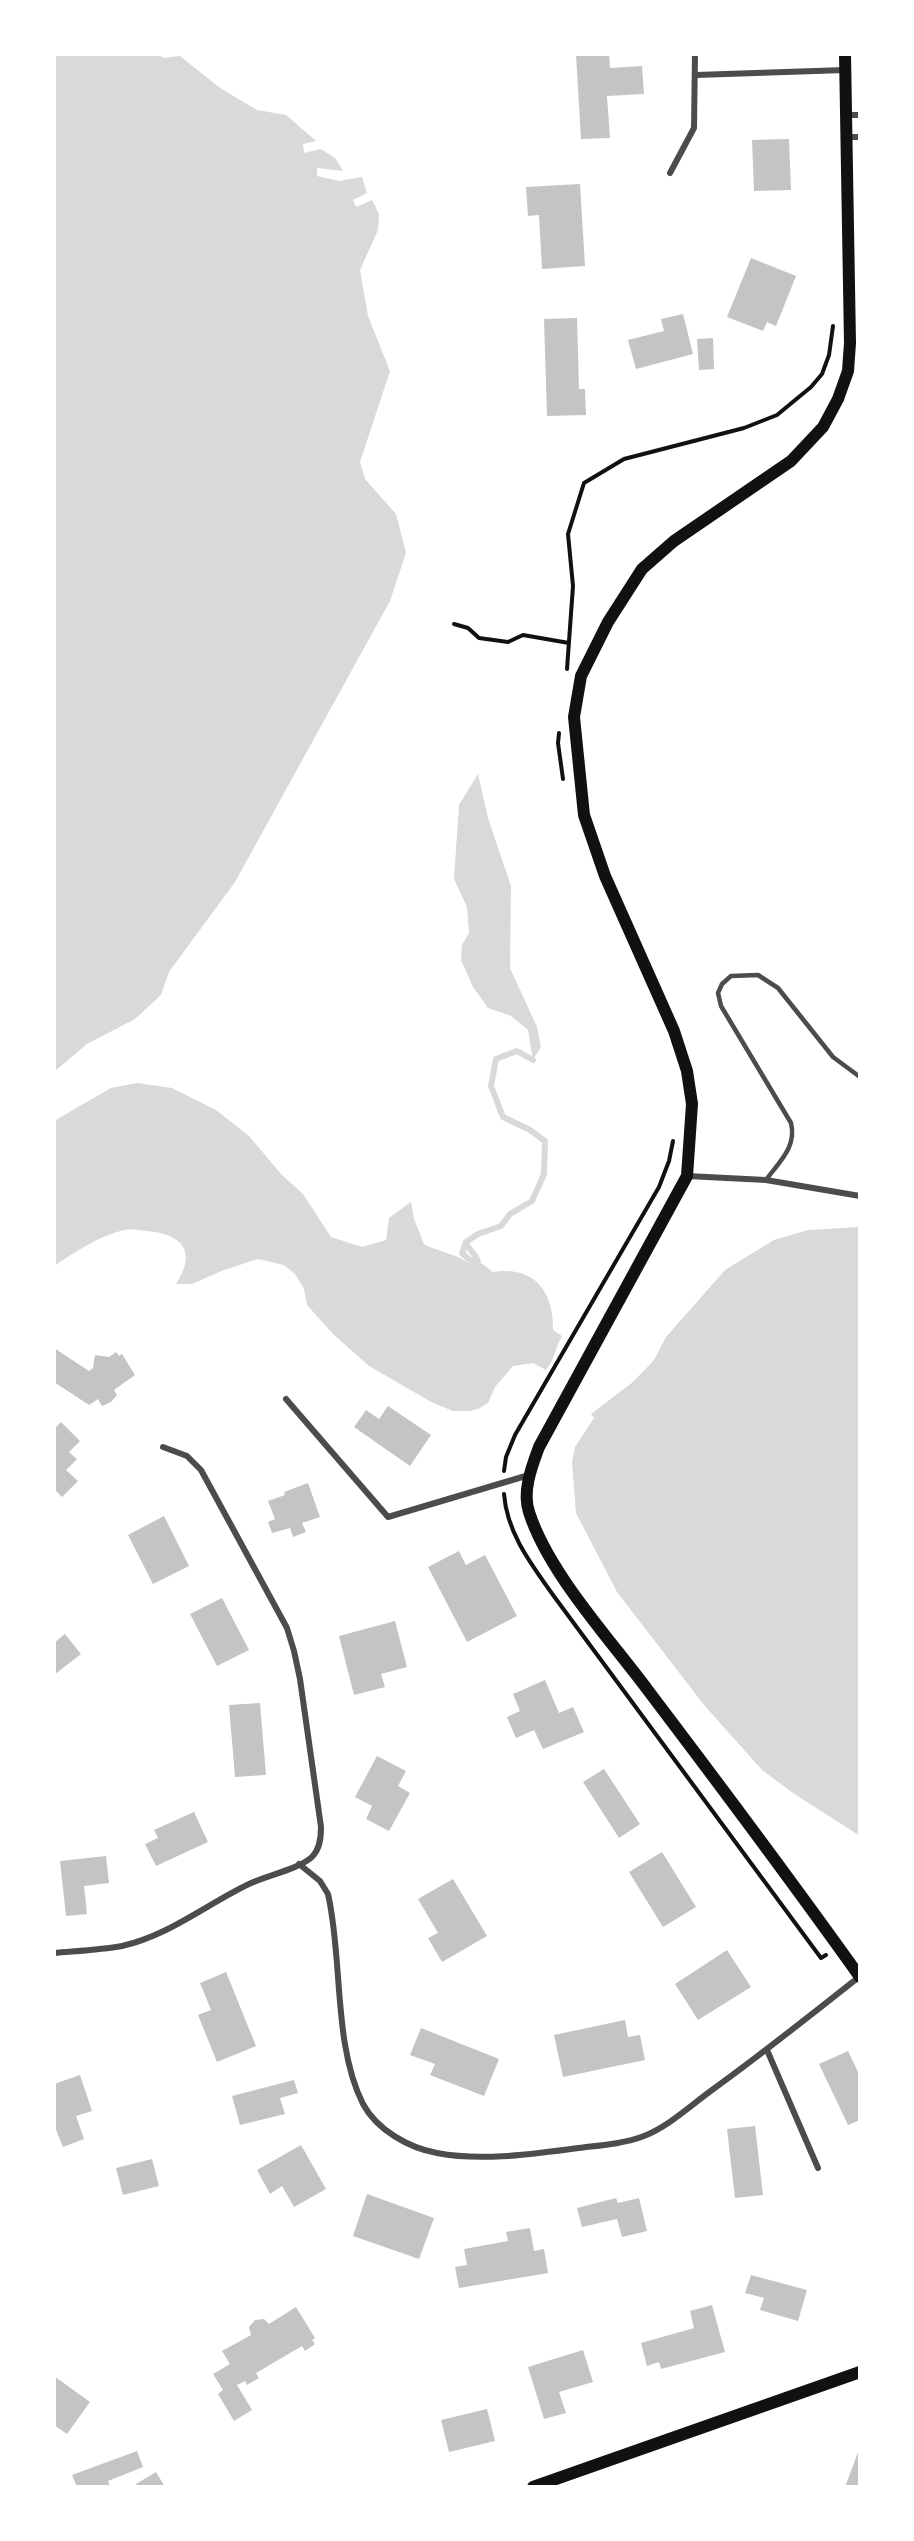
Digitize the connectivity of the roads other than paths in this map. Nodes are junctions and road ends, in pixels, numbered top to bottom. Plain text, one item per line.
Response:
1 (695, 54) edge
2 (845, 54) edge
3 (846, 70) junction
4 (696, 75) junction
5 (854, 115) edge
6 (854, 137) edge
7 (670, 173) dead end
8 (860, 1077) edge
9 (687, 1176) junction
10 (766, 1180) junction
11 (860, 1196) edge
12 (286, 1399) dead end
13 (163, 1448) dead end
14 (529, 1475) junction
15 (299, 1864) junction
16 (54, 1953) edge
17 (860, 1977) edge
18 (767, 2050) junction
19 (818, 2168) dead end
20 (860, 2372) edge
21 (533, 2487) edge

1 - 4 street
2 - 3 main road
3 - 4 street
3 - 5 main road
4 - 7 street
5 - 6 main road
6 - 9 main road
8 - 10 lane
9 - 10 street
9 - 14 main road
10 - 11 street
12 - 14 street
13 - 15 street
14 - 17 main road
15 - 16 street
15 - 18 street
17 - 18 street
18 - 19 street
20 - 21 main road

